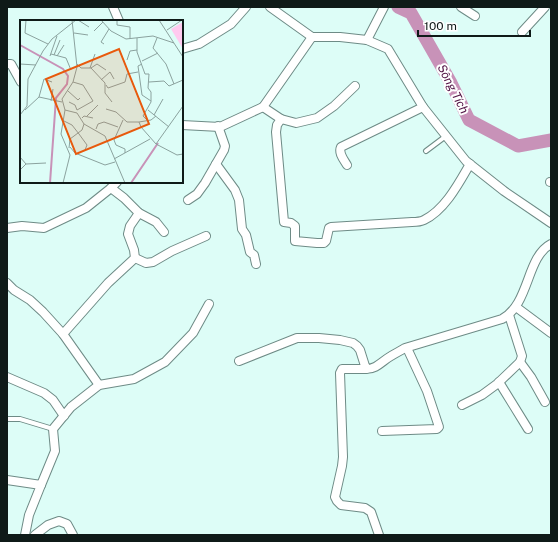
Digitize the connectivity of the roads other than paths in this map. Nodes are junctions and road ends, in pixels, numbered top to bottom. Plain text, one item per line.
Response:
1 (113, 7) edge
2 (246, 7) edge
3 (270, 7) edge
4 (384, 7) edge
5 (461, 7) edge
6 (545, 7) edge
7 (475, 16) dead end
8 (119, 20) edge
9 (522, 32) dead end
10 (312, 37) junction
11 (369, 37) junction
12 (183, 49) edge
13 (7, 64) edge
14 (20, 80) edge
15 (355, 86) dead end
16 (263, 107) junction
17 (423, 107) junction
18 (281, 119) junction
19 (183, 125) edge
20 (218, 126) junction
21 (446, 136) junction
22 (426, 151) dead end
23 (216, 164) junction
24 (470, 164) junction
25 (346, 165) dead end
26 (114, 185) edge
27 (188, 200) dead end
28 (139, 213) junction
29 (551, 223) edge
30 (7, 228) edge
31 (164, 232) dead end
32 (206, 236) dead end
33 (551, 244) edge
34 (135, 258) junction
35 (256, 264) dead end
36 (7, 283) edge
37 (209, 304) dead end
38 (516, 307) junction
39 (509, 315) junction
40 (551, 333) edge
41 (63, 334) junction
42 (407, 348) junction
43 (239, 361) dead end
44 (520, 362) junction
45 (366, 369) junction
46 (7, 378) edge
47 (499, 382) junction
48 (99, 385) junction
49 (545, 402) dead end
50 (462, 405) dead end
51 (64, 416) junction
52 (7, 419) edge
53 (53, 429) junction
54 (528, 429) dead end
55 (382, 431) dead end
56 (7, 480) edge
57 (41, 485) junction
58 (25, 535) edge
59 (35, 535) edge
60 (73, 535) edge
61 (379, 535) edge

1 - 8 street
2 - 12 street
3 - 10 street
4 - 11 street
5 - 7 street
6 - 9 street
10 - 11 street
10 - 16 street
11 - 17 street
13 - 14 street
15 - 18 street
16 - 18 street
16 - 20 street
17 - 21 street
17 - 25 street
18 - 24 street
19 - 20 street
20 - 23 street
21 - 22 lane
21 - 24 street
23 - 27 street
23 - 35 street
24 - 29 street
26 - 28 street
26 - 30 street
28 - 31 street
28 - 34 street
32 - 34 street
33 - 38 street
34 - 41 street
36 - 41 street
37 - 48 street
38 - 39 street
38 - 40 street
39 - 42 street
39 - 44 street
41 - 48 street
42 - 45 street
42 - 55 street
43 - 45 street
44 - 47 street
44 - 49 street
45 - 61 street
46 - 51 street
47 - 50 street
47 - 54 street
48 - 51 street
51 - 53 street
52 - 53 lane
53 - 57 street
56 - 57 street
57 - 58 street
59 - 60 street

